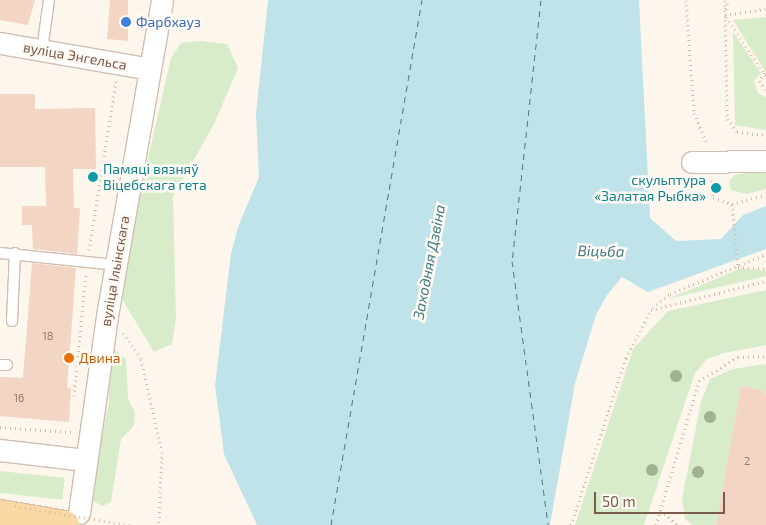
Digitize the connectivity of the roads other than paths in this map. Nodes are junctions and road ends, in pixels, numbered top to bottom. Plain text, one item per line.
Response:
1 (50, 0) edge
2 (162, 0) edge
3 (0, 43) edge
4 (42, 50) junction
5 (150, 69) junction
6 (766, 161) edge
7 (692, 162) dead end
8 (0, 252) edge
9 (15, 252) junction
10 (117, 265) junction
11 (12, 321) dead end
12 (0, 450) edge
13 (85, 460) junction
14 (9, 512) edge
15 (72, 519) edge

1 - 4 lane
2 - 5 street, вуліца Ільінскага
3 - 4 street, вуліца Энгельса
4 - 5 street, вуліца Энгельса
5 - 10 street, вуліца Ільінскага
6 - 7 street
8 - 9 lane
9 - 10 lane
9 - 11 lane
10 - 13 street, вуліца Ільінскага
12 - 13 street
13 - 15 street, вуліца Ільінскага
14 - 15 main road

